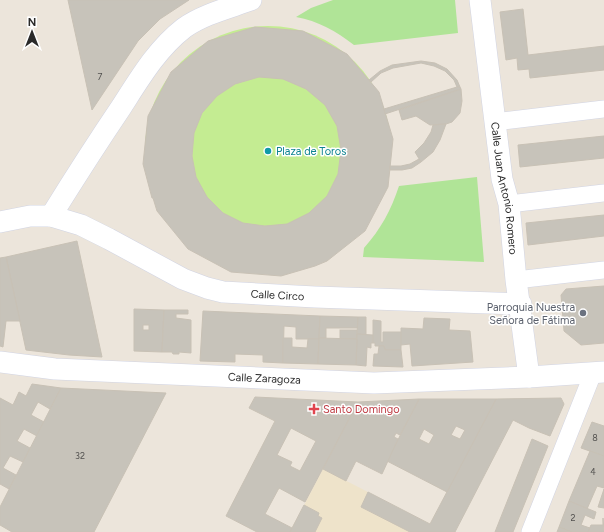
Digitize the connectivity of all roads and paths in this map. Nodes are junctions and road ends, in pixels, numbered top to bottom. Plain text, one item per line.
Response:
1 (251, 0) edge
2 (480, 0) edge
3 (604, 109) edge
4 (494, 122) junction
5 (604, 193) edge
6 (509, 204) junction
7 (51, 216) junction
8 (0, 222) edge
9 (604, 270) edge
10 (516, 280) junction
11 (521, 304) junction
12 (0, 362) edge
13 (598, 373) edge
14 (529, 377) junction
15 (530, 532) edge

1 - 7 street
2 - 4 street, Calle Juan Antonio Romero
3 - 4 street
4 - 6 street, Calle Juan Antonio Romero
5 - 6 street
6 - 10 street, Calle Juan Antonio Romero
7 - 8 street, Calle Circo
7 - 11 street, Calle Circo
9 - 10 street
10 - 11 street, Calle Juan Antonio Romero
11 - 14 street, Calle Juan Antonio Romero
12 - 14 street, Calle Zaragoza
13 - 14 street, Calle Zaragoza
13 - 15 street

